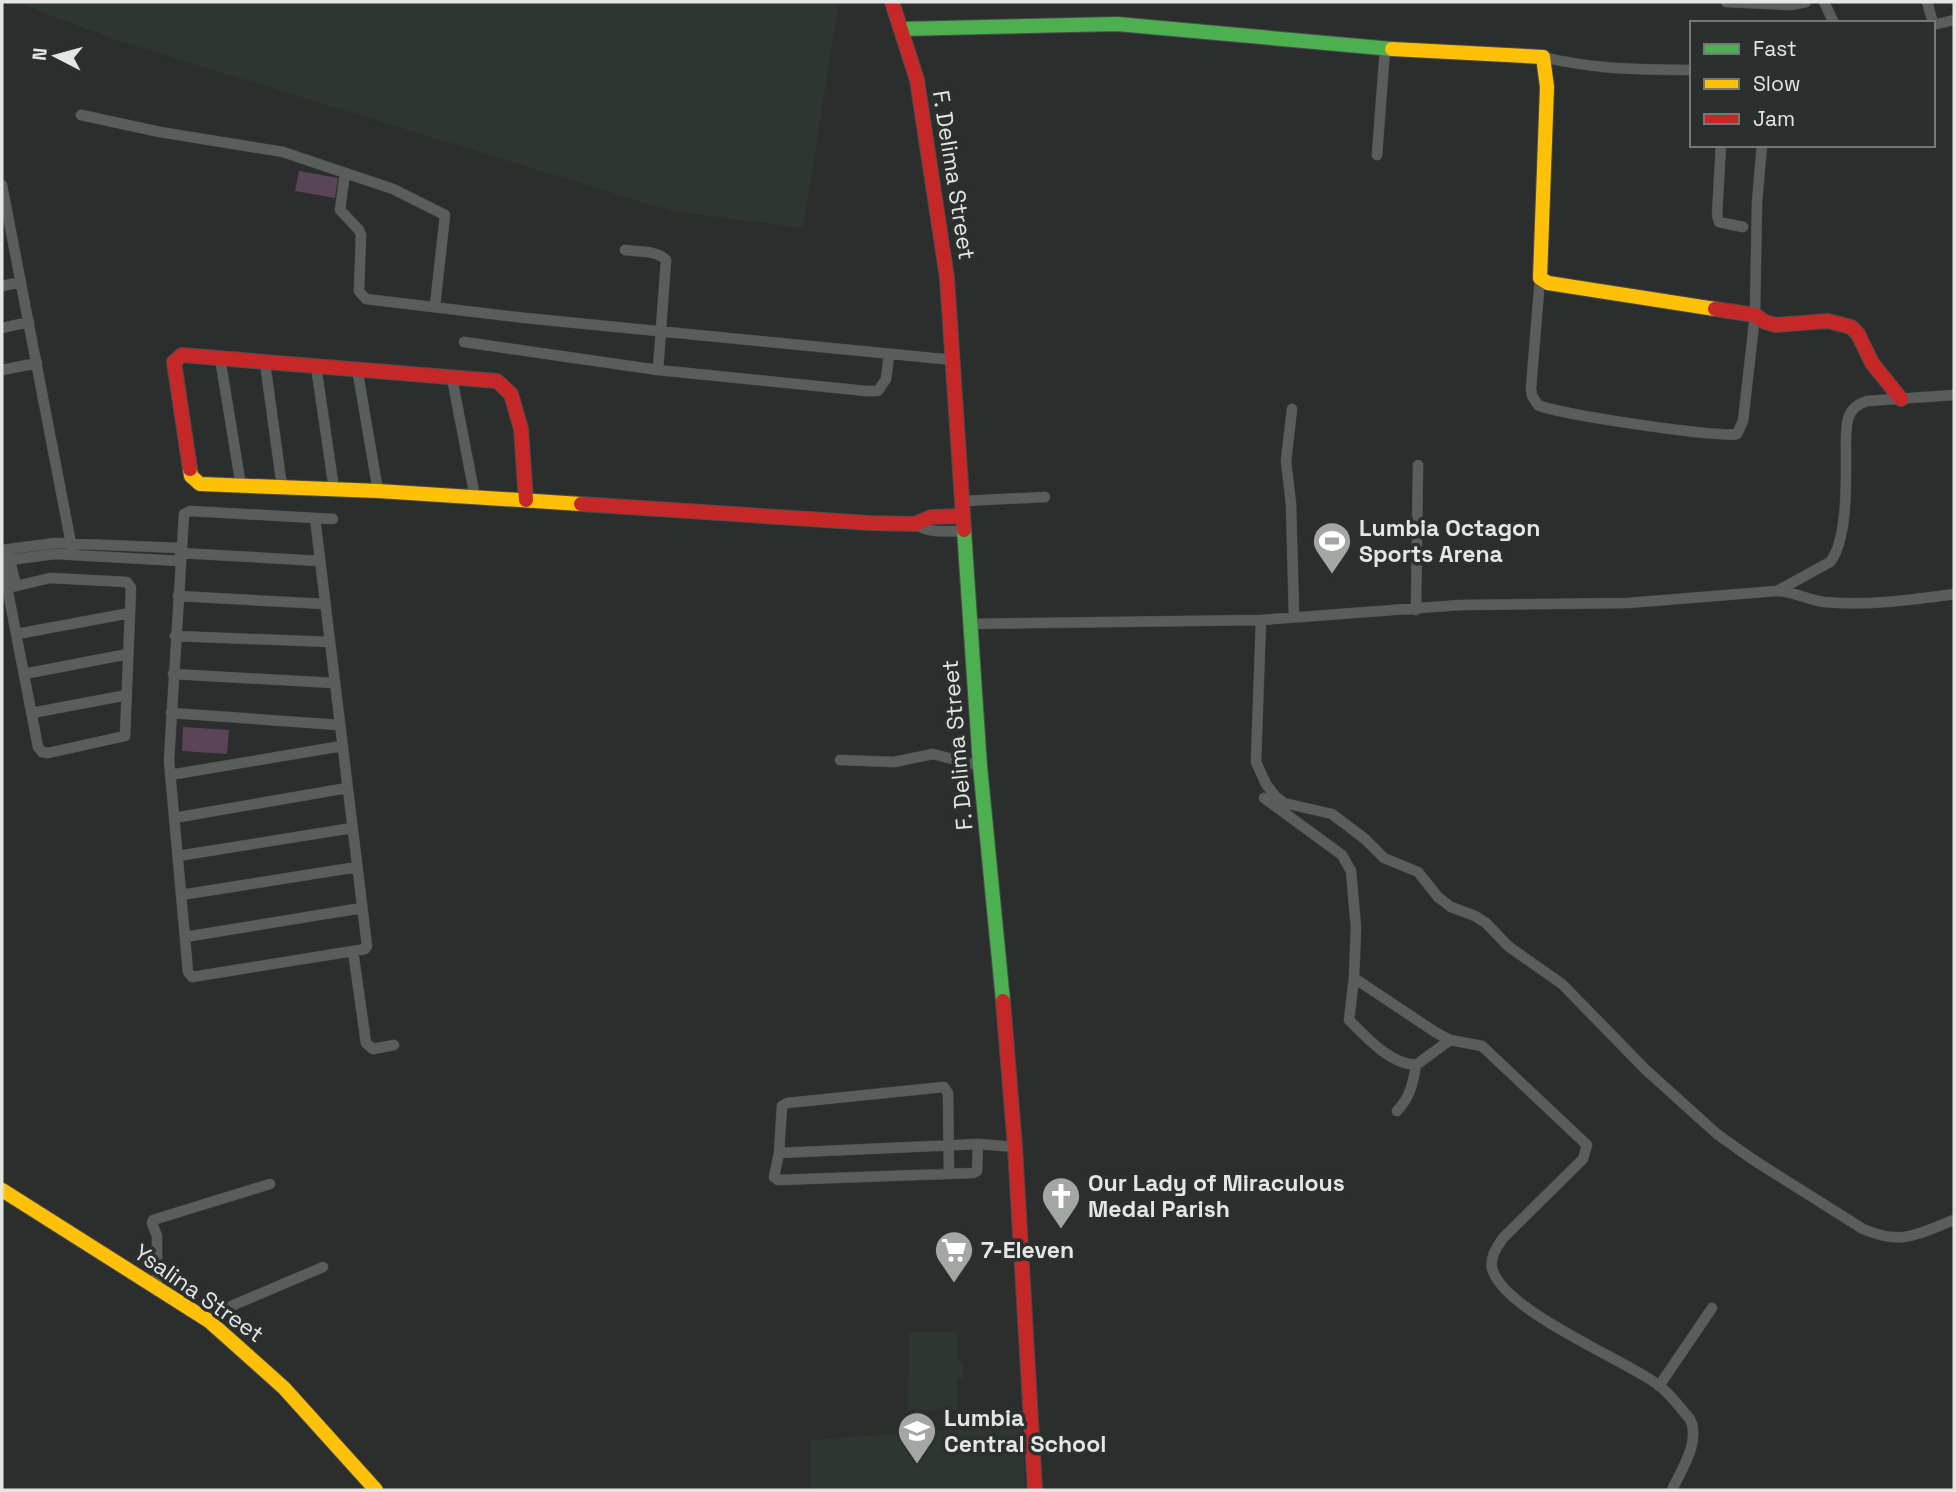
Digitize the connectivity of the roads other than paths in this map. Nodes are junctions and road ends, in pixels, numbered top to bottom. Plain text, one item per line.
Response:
1 (892, 2) edge
2 (1726, 2) edge
3 (1806, 2) edge
4 (1824, 2) edge
5 (1927, 2) edge
6 (1954, 20) edge
7 (1833, 21) edge
8 (1932, 21) edge
9 (1935, 24) edge
10 (901, 29) junction
11 (1385, 49) junction
12 (1544, 57) junction
13 (1690, 70) edge
14 (80, 115) dead end
15 (1721, 147) edge
16 (1762, 147) edge
17 (1377, 155) dead end
18 (345, 173) junction
19 (2, 185) edge
20 (4, 203) edge
21 (1743, 227) dead end
22 (13, 243) junction
23 (2, 245) edge
24 (625, 250) dead end
25 (1540, 278) junction
26 (21, 282) junction
27 (2, 286) edge
28 (435, 306) junction
29 (1755, 314) junction
30 (29, 322) junction
31 (2, 328) edge
32 (662, 331) junction
33 (464, 342) dead end
34 (889, 355) junction
35 (220, 358) junction
36 (953, 360) junction
37 (37, 363) junction
38 (265, 363) junction
39 (316, 366) junction
40 (357, 368) junction
41 (2, 370) edge
42 (658, 370) junction
43 (452, 378) junction
44 (1954, 395) edge
45 (1901, 399) junction
46 (1292, 409) dead end
47 (1418, 465) dead end
48 (241, 486) junction
49 (282, 488) junction
50 (334, 489) junction
51 (378, 491) junction
52 (475, 497) junction
53 (1045, 497) dead end
54 (526, 500) junction
55 (963, 501) junction
56 (315, 518) junction
57 (333, 519) dead end
58 (964, 524) junction
59 (161, 547) junction
60 (72, 549) junction
61 (180, 554) junction
62 (5, 556) edge
63 (160, 560) junction
64 (320, 561) junction
65 (12, 587) junction
66 (1776, 591) junction
67 (1954, 594) edge
68 (178, 596) junction
69 (325, 604) junction
70 (1416, 610) junction
71 (130, 613) junction
72 (1294, 616) junction
73 (1261, 620) junction
74 (970, 624) junction
75 (17, 634) junction
76 (175, 636) junction
77 (330, 642) junction
78 (128, 654) junction
79 (24, 674) junction
80 (173, 674) junction
81 (334, 683) junction
82 (127, 695) junction
83 (32, 713) junction
84 (171, 713) junction
85 (339, 725) junction
86 (342, 746) junction
87 (840, 760) dead end
88 (980, 766) junction
89 (170, 775) junction
90 (347, 788) junction
91 (1264, 798) dead end
92 (174, 818) junction
93 (352, 828) junction
94 (178, 856) junction
95 (357, 867) junction
96 (181, 895) junction
97 (362, 908) junction
98 (185, 937) junction
99 (353, 951) junction
100 (1354, 978) junction
101 (1450, 1040) junction
102 (394, 1045) dead end
103 (1416, 1065) junction
104 (1397, 1111) dead end
105 (978, 1144) junction
106 (948, 1145) junction
107 (1015, 1147) junction
108 (779, 1153) junction
109 (948, 1174) junction
110 (270, 1184) dead end
111 (2, 1190) edge
112 (1954, 1220) edge
113 (323, 1267) dead end
114 (157, 1287) junction
115 (1712, 1308) dead end
116 (209, 1321) junction
117 (1659, 1386) junction
118 (376, 1490) edge
119 (1035, 1490) edge
120 (1672, 1490) edge

1 - 10 street, F. Delima Street
2 - 3 street
4 - 7 street
5 - 8 street
6 - 9 street
10 - 11 street
10 - 36 street, F. Delima Street
11 - 12 street
11 - 17 street
12 - 13 street
12 - 25 street
14 - 18 street
15 - 21 street
16 - 29 street
18 - 28 street
18 - 28 street
19 - 20 street
20 - 22 street
22 - 23 street
22 - 26 street
24 - 32 street
25 - 29 street
25 - 29 street
26 - 27 street
26 - 30 street
28 - 32 street
29 - 45 street
30 - 31 street
30 - 37 street
32 - 34 street
32 - 42 street
33 - 42 street
34 - 36 street
34 - 42 street
35 - 38 street
35 - 48 street
35 - 48 street
36 - 55 street, F. Delima Street
37 - 41 street
37 - 60 street
38 - 39 street
38 - 49 street
39 - 40 street
39 - 50 street
40 - 43 street
40 - 51 street
43 - 52 street
43 - 54 street
44 - 45 street
45 - 66 street
46 - 72 street
47 - 70 street
48 - 49 street
49 - 50 street
50 - 51 street
51 - 52 street
52 - 54 street
53 - 55 street
54 - 58 street
55 - 58 street, F. Delima Street
56 - 57 street
56 - 61 street
56 - 64 street
58 - 74 street, F. Delima Street
59 - 60 street
59 - 61 street
59 - 63 street
60 - 62 street
60 - 63 street
61 - 63 street
61 - 64 street
61 - 68 street
62 - 65 street
64 - 69 street
65 - 71 street
65 - 75 street
66 - 67 street
66 - 70 street
68 - 69 street
68 - 76 street
69 - 77 street
70 - 72 street
71 - 75 street
71 - 78 street
72 - 73 street
73 - 74 street
73 - 112 street
74 - 88 street, F. Delima Street
75 - 79 street
76 - 77 street
76 - 80 street
77 - 81 street
78 - 79 street
78 - 82 street
79 - 83 street
80 - 81 street
80 - 84 street
81 - 85 street
82 - 83 street
82 - 83 street
84 - 85 street
84 - 89 street
85 - 86 street
86 - 89 street
86 - 90 street
87 - 88 street
88 - 107 street, F. Delima Street
89 - 92 street
90 - 92 street
90 - 93 street
91 - 100 street
92 - 94 street
93 - 94 street
93 - 95 street
94 - 96 street
95 - 96 street
95 - 97 street
96 - 98 street
97 - 98 street
97 - 99 street
98 - 99 street
99 - 102 street
100 - 101 street
100 - 103 street
101 - 103 street
101 - 117 street
103 - 104 street
105 - 106 street
105 - 107 street
105 - 109 street
106 - 108 street
106 - 108 street
106 - 109 street
107 - 119 street, F. Delima Street
108 - 109 street
110 - 114 street
111 - 114 street, Ysalina Street
113 - 116 street
114 - 116 street, Ysalina Street
115 - 117 street
116 - 118 street, Ysalina Street
117 - 120 street

